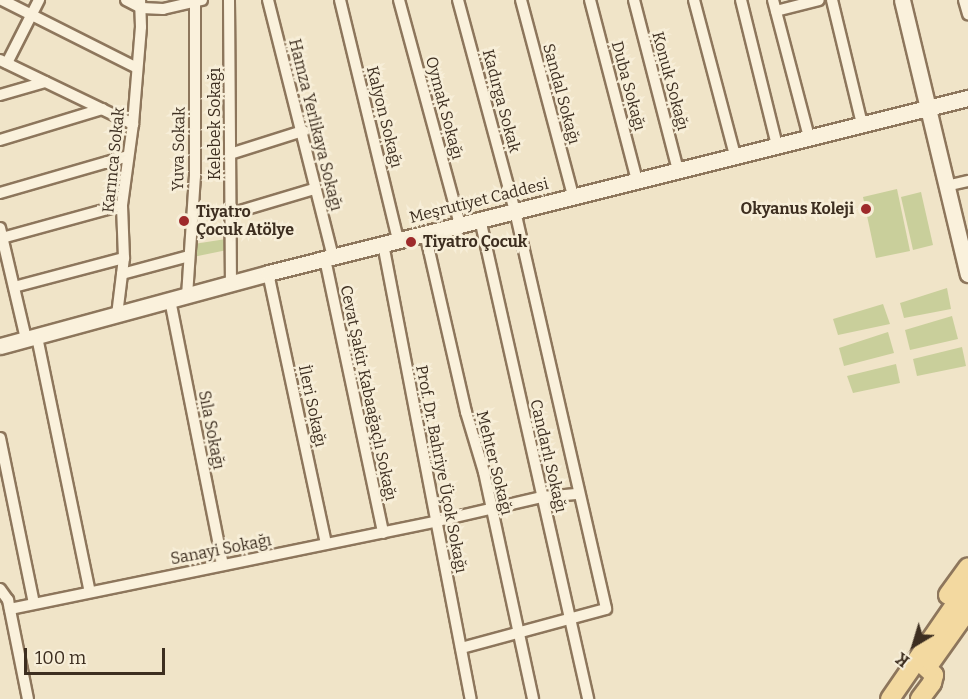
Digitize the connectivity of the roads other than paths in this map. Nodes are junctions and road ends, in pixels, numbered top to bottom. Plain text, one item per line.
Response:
1 (2, 0) edge
2 (39, 0) edge
3 (126, 0) edge
4 (229, 0) edge
5 (268, 0) edge
6 (340, 0) edge
7 (399, 0) edge
8 (458, 0) edge
9 (521, 0) edge
10 (590, 0) edge
11 (634, 0) edge
12 (694, 0) edge
13 (741, 0) edge
14 (819, 0) edge
15 (832, 0) edge
16 (902, 0) edge
17 (964, 0) edge
18 (198, 1) edge
19 (141, 4) edge
20 (775, 6) edge
21 (31, 14) junction
22 (968, 14) edge
23 (3, 62) edge
24 (138, 68) junction
25 (45, 82) junction
26 (0, 95) edge
27 (968, 98) edge
28 (928, 107) junction
29 (102, 110) junction
30 (133, 124) junction
31 (862, 124) junction
32 (303, 131) junction
33 (809, 137) junction
34 (0, 140) edge
35 (777, 145) junction
36 (230, 154) junction
37 (735, 155) junction
38 (128, 156) junction
39 (678, 170) junction
40 (637, 180) junction
41 (968, 181) edge
42 (946, 186) junction
43 (314, 189) junction
44 (0, 193) edge
45 (573, 196) junction
46 (122, 205) junction
47 (515, 211) junction
48 (230, 214) junction
49 (480, 219) junction
50 (460, 225) junction
51 (1, 233) edge
52 (426, 233) junction
53 (398, 240) junction
54 (383, 244) junction
55 (189, 256) junction
56 (124, 258) junction
57 (329, 258) junction
58 (968, 272) edge
59 (268, 273) junction
60 (122, 274) junction
61 (231, 284) junction
62 (14, 286) junction
63 (186, 296) junction
64 (170, 300) junction
65 (117, 315) junction
66 (32, 338) junction
67 (0, 346) edge
68 (0, 438) edge
69 (579, 494) junction
70 (542, 497) junction
71 (490, 510) junction
72 (438, 521) junction
73 (383, 533) junction
74 (326, 544) junction
75 (223, 566) junction
76 (968, 567) edge
77 (968, 586) edge
78 (0, 589) edge
79 (90, 592) junction
80 (34, 603) junction
81 (10, 609) junction
82 (968, 610) edge
83 (572, 618) junction
84 (968, 623) edge
85 (946, 632) junction
86 (519, 633) junction
87 (461, 648) junction
88 (923, 664) junction
89 (28, 699) edge
90 (471, 699) edge
91 (533, 699) edge
92 (588, 699) edge
93 (890, 699) edge
94 (905, 699) edge
95 (920, 699) edge

1 - 21 street
2 - 21 street
3 - 19 street
4 - 36 street, Kelebek Sokağı
5 - 32 street, Hamza Yerlikaya Sokağı
6 - 53 street, Kalyon Sokağı
7 - 50 street, Oymak Sokağı
8 - 47 street, Kadırga Sokak
9 - 45 street, Sandal Sokağı
10 - 40 street, Duba Sokağı
11 - 39 street, Konuk Sokağı
12 - 37 street
13 - 35 street
14 - 20 street
15 - 31 street
16 - 28 main road
17 - 22 street
18 - 19 street
18 - 55 street, Yuva Sokak
19 - 24 street, Karınca Sokak
20 - 33 street
21 - 23 street
21 - 24 street
23 - 25 street
24 - 30 street, Karınca Sokak
25 - 26 street
25 - 29 street
27 - 28 main road, Meşrutiyet Caddesi
28 - 31 main road, Meşrutiyet Caddesi
28 - 42 main road
29 - 30 street
29 - 34 street
30 - 38 street, Karınca Sokak
31 - 33 main road, Meşrutiyet Caddesi
32 - 36 street
32 - 43 street, Hamza Yerlikaya Sokağı
33 - 35 main road, Meşrutiyet Caddesi
35 - 37 main road, Meşrutiyet Caddesi
36 - 48 street, Kelebek Sokağı
37 - 39 main road, Meşrutiyet Caddesi
38 - 44 street
38 - 46 street, Karınca Sokak
39 - 40 main road, Meşrutiyet Caddesi
40 - 45 main road, Meşrutiyet Caddesi
41 - 42 street
42 - 58 main road
43 - 48 street
43 - 57 street, Hamza Yerlikaya Sokağı
45 - 47 main road, Meşrutiyet Caddesi
46 - 51 street
46 - 56 street, Karınca Sokak
47 - 49 main road, Meşrutiyet Caddesi
47 - 69 street, Kadırga Sokak
48 - 61 street, Kelebek Sokağı
49 - 50 main road, Meşrutiyet Caddesi
49 - 70 street, Candarlı Sokağı
50 - 52 main road, Meşrutiyet Caddesi
51 - 62 street
52 - 53 main road, Meşrutiyet Caddesi
52 - 71 street, Mehter Sokağı
53 - 54 main road, Meşrutiyet Caddesi
54 - 57 main road, Meşrutiyet Caddesi
54 - 72 street, Prof. Dr. Bahriye Üçok Sokağı
55 - 60 street
55 - 63 street, Yuva Sokak
56 - 60 street, Karınca Sokak
56 - 62 street
57 - 59 main road, Meşrutiyet Caddesi
57 - 73 street, Cevat Şakir Kabaağaçlı Sokağı
59 - 61 main road, Meşrutiyet Caddesi
59 - 74 street, İleri Sokağı
60 - 65 street, Karınca Sokak
61 - 63 main road, Meşrutiyet Caddesi
62 - 66 street
63 - 64 main road, Meşrutiyet Caddesi
64 - 65 main road, Meşrutiyet Caddesi
64 - 75 street, Sıla Sokağı
65 - 66 main road, Meşrutiyet Caddesi
66 - 67 main road, Meşrutiyet Caddesi
66 - 79 street
68 - 80 street
69 - 70 street, Sanayi Sokağı
69 - 83 street, Kadırga Sokak
70 - 71 street, Sanayi Sokağı
70 - 83 street, Candarlı Sokağı
71 - 72 street, Sanayi Sokağı
71 - 86 street, Mehter Sokağı
72 - 73 street, Sanayi Sokağı
72 - 87 street, Prof. Dr. Bahriye Üçok Sokağı
73 - 74 street, Sanayi Sokağı
74 - 75 street, Sanayi Sokağı
75 - 79 street, Sanayi Sokağı
76 - 85 main road
77 - 85 main road
78 - 81 street
79 - 80 street, Sanayi Sokağı
80 - 81 street, Sanayi Sokağı
81 - 89 street
82 - 85 main road
83 - 86 street
83 - 92 street, Candarlı Sokağı
84 - 85 main road
85 - 88 main road
86 - 87 street
86 - 91 street, Mehter Sokağı
87 - 90 street, Prof. Dr. Bahriye Üçok Sokağı
88 - 93 main road
88 - 94 main road
88 - 95 main road

